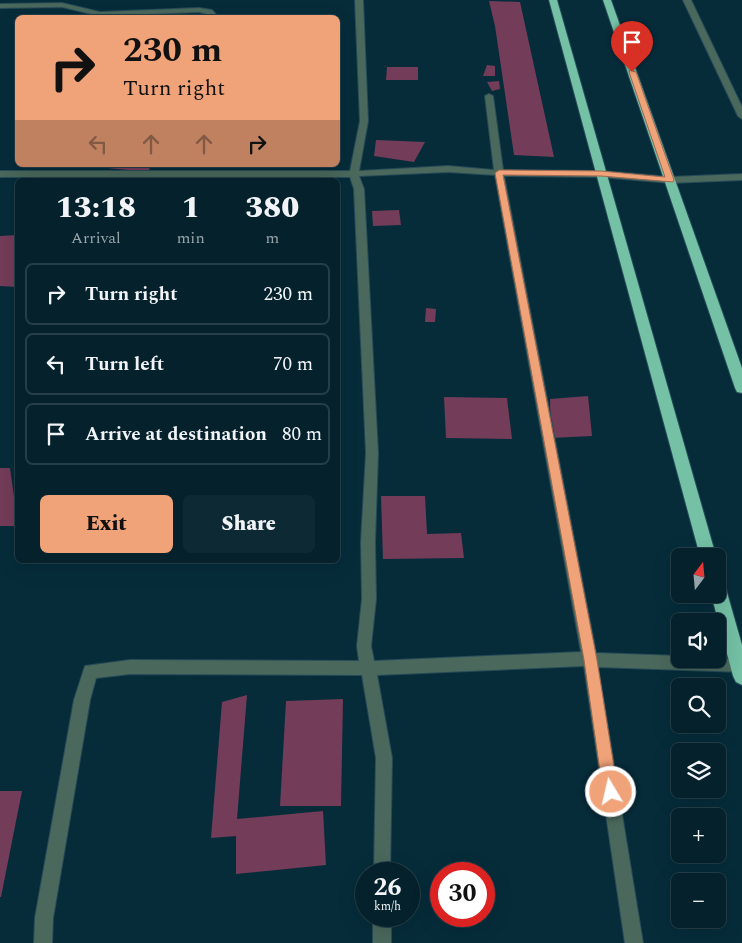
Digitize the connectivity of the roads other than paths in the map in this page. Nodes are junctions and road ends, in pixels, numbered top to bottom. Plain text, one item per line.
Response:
1 (359, 0) edge
2 (553, 0) edge
3 (607, 0) edge
4 (687, 0) edge
5 (0, 6) edge
6 (97, 15) edge
7 (116, 15) edge
8 (212, 15) edge
9 (489, 96) dead end
10 (742, 116) edge
11 (499, 173) junction
12 (0, 174) edge
13 (354, 174) junction
14 (601, 174) junction
15 (742, 177) edge
16 (670, 180) junction
17 (742, 388) edge
18 (706, 548) edge
19 (722, 603) edge
20 (590, 660) junction
21 (368, 668) junction
22 (741, 671) edge
23 (382, 862) edge
24 (382, 927) edge
25 (43, 943) edge
26 (382, 943) edge
27 (634, 943) edge

1 - 13 street
2 - 14 highway
3 - 16 highway
4 - 10 street
5 - 6 street
7 - 8 street
9 - 11 street
11 - 13 street
11 - 14 street
11 - 20 street
12 - 13 street
13 - 21 street
14 - 16 street
14 - 18 highway
15 - 16 street
16 - 17 highway
19 - 22 highway
20 - 21 street
20 - 22 street
20 - 27 street
21 - 23 street
21 - 25 street
24 - 26 street

